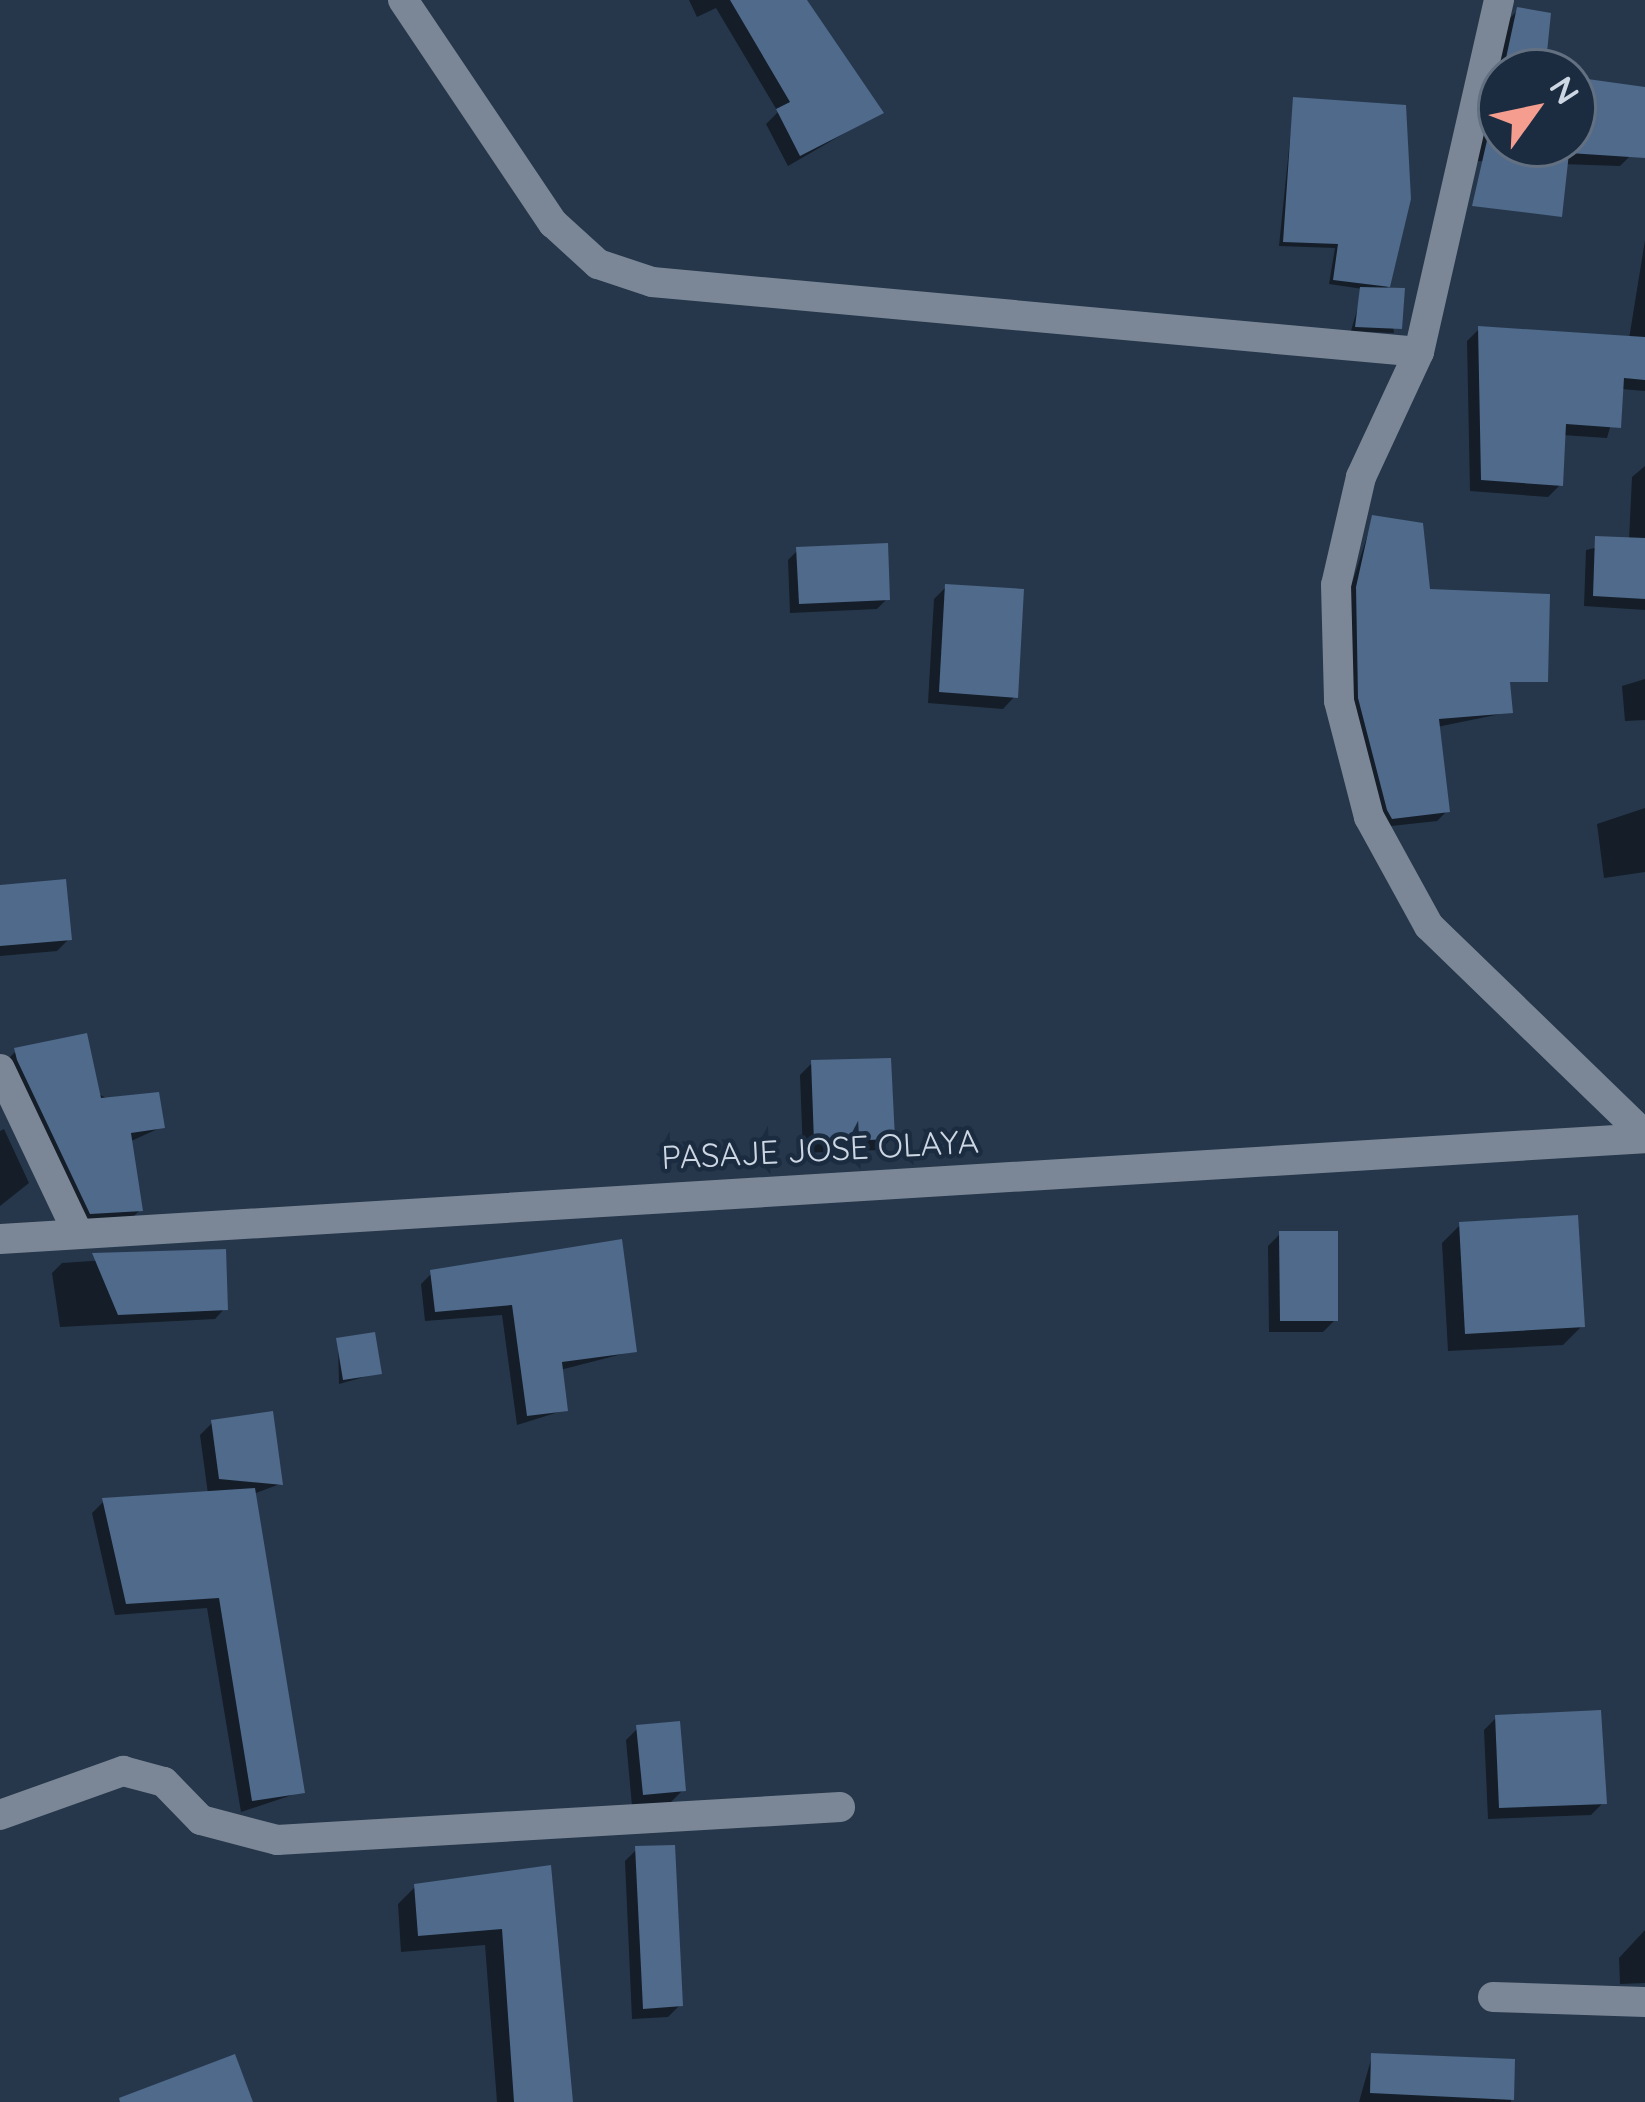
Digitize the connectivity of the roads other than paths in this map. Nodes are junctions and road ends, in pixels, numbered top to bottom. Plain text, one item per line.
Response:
1 (403, 0) edge
2 (1498, 0) edge
3 (1419, 352) junction
4 (0, 1070) edge
5 (1645, 1136) edge
6 (74, 1227) junction
7 (0, 1239) edge
8 (839, 1807) dead end
9 (0, 1815) edge
10 (1493, 1997) dead end
11 (1645, 2002) edge

1 - 3 street
2 - 3 street
3 - 5 street
4 - 6 street
5 - 6 street, PASAJE JOSE OLAYA
6 - 7 street, PASAJE JOSE OLAYA
8 - 9 street
10 - 11 street

